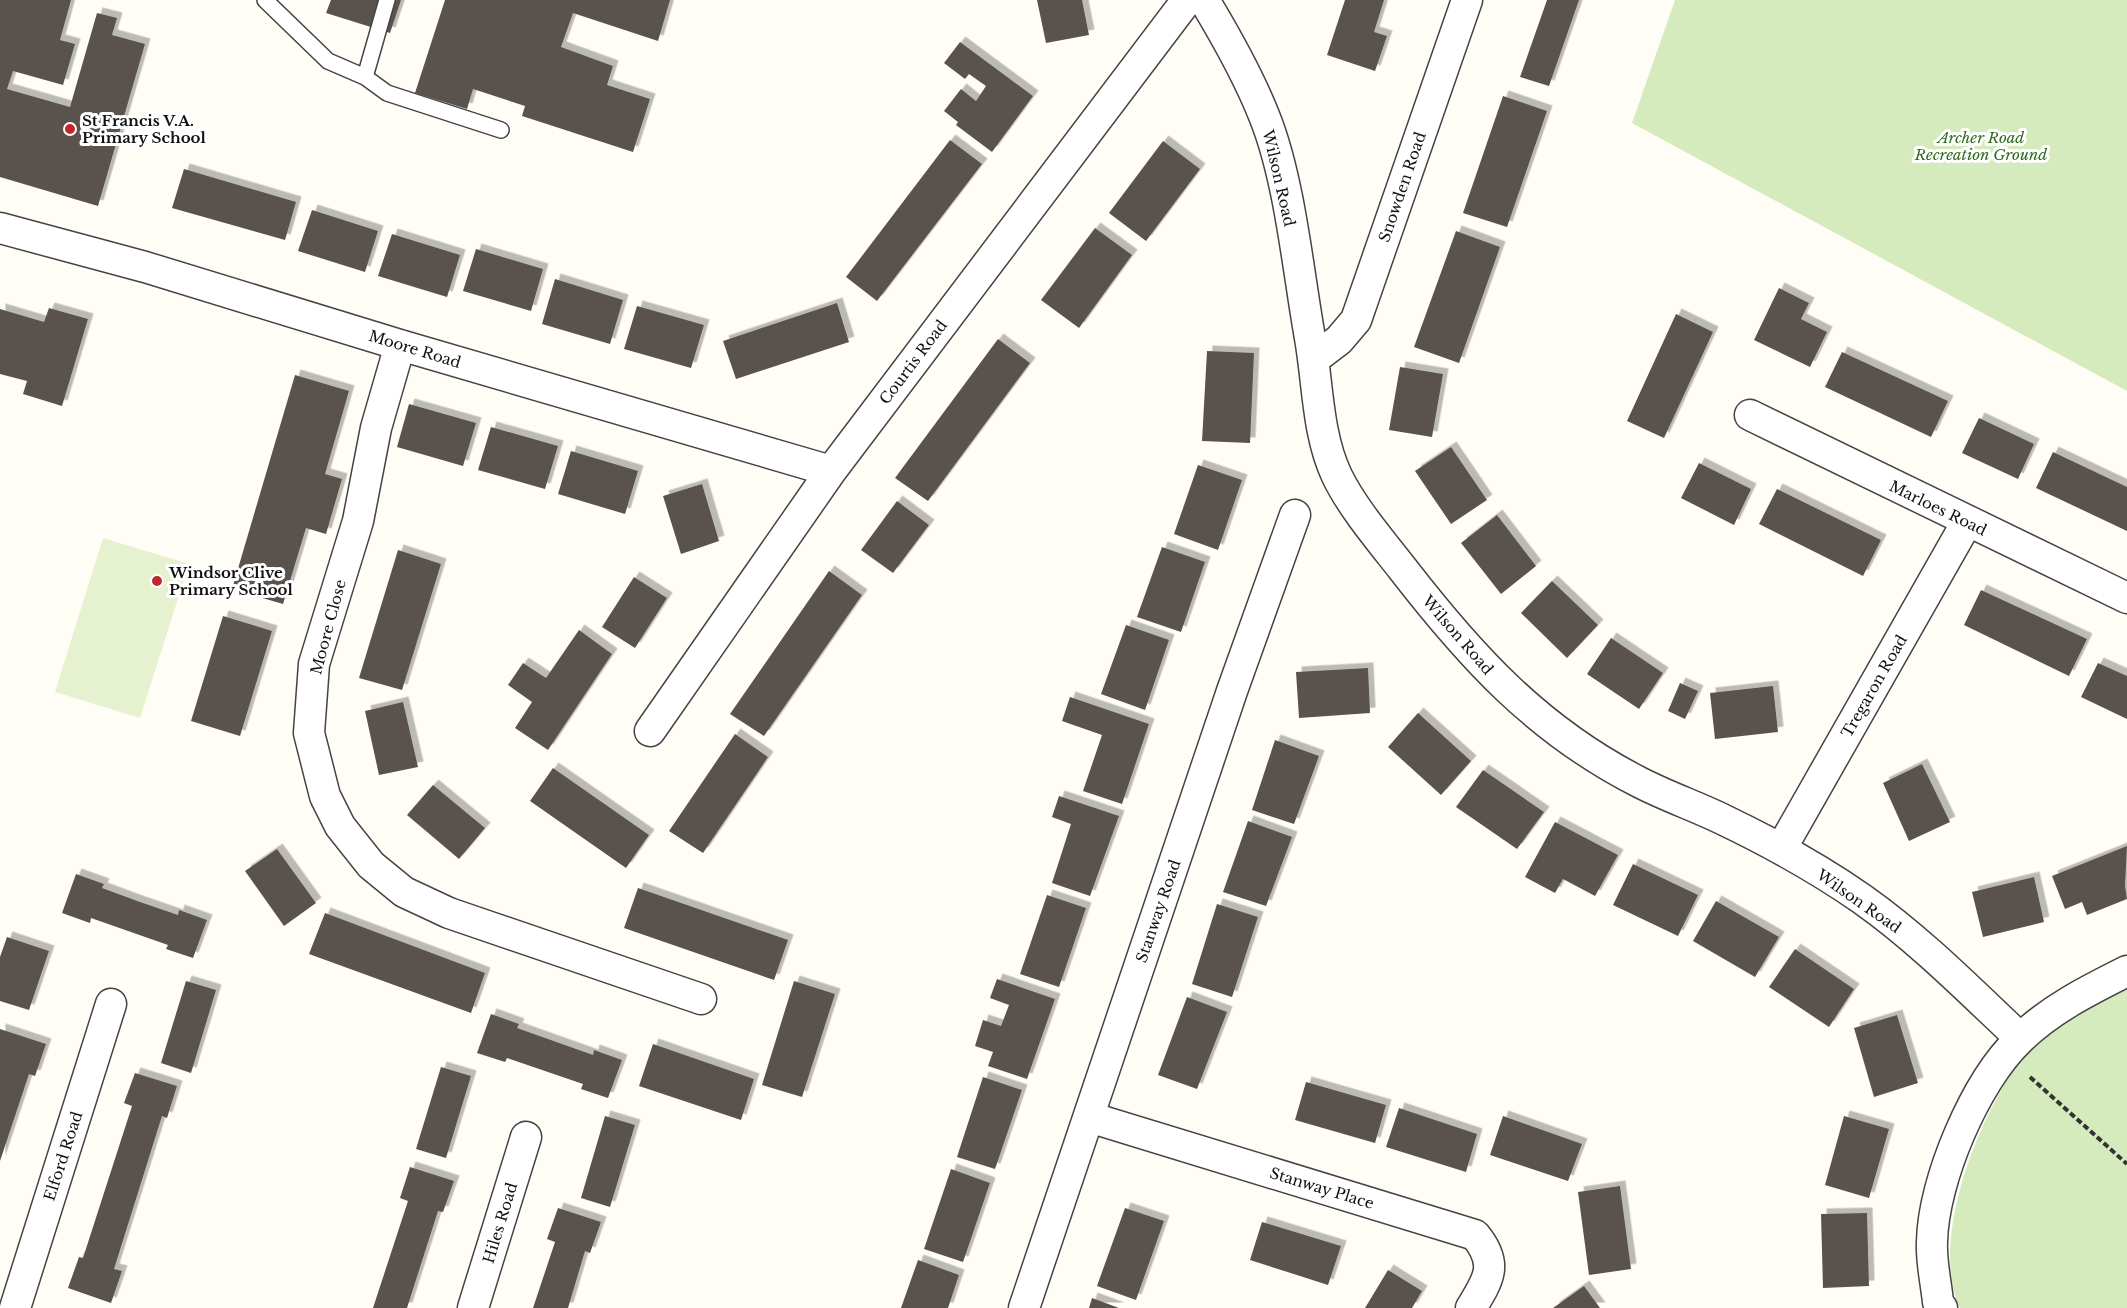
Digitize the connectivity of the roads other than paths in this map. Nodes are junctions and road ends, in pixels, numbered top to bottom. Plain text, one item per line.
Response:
1 (265, 0) edge
2 (387, 0) edge
3 (1187, 0) edge
4 (1204, 0) edge
5 (1467, 0) edge
6 (365, 77) junction
7 (501, 130) dead end
8 (0, 228) edge
9 (400, 345) junction
10 (1314, 359) junction
11 (1750, 415) dead end
12 (831, 471) junction
13 (1295, 515) dead end
14 (1967, 522) junction
15 (2127, 598) edge
16 (650, 732) dead end
17 (1781, 849) junction
18 (2127, 971) edge
19 (700, 999) dead end
20 (111, 1004) dead end
21 (2013, 1046) junction
22 (1089, 1117) junction
23 (526, 1137) dead end
24 (15, 1308) edge
25 (473, 1308) edge
26 (1024, 1308) edge
27 (1471, 1308) edge
28 (1942, 1308) edge

1 - 6 lane
2 - 6 lane
3 - 12 street, Courtis Road
4 - 10 street, Wilson Road
5 - 10 street, Snowden Road
6 - 7 lane
8 - 9 street, Moore Road
9 - 12 street, Moore Road
9 - 19 street, Moore Close
10 - 17 street, Wilson Road
11 - 14 street, Marloes Road
12 - 16 street, Courtis Road
13 - 22 street, Stanway Road
14 - 15 street, Marloes Road
14 - 17 street, Tregaron Road
17 - 21 street, Wilson Road
18 - 21 street
20 - 24 street, Elford Road
21 - 28 street
22 - 26 street, Stanway Road
22 - 27 street, Stanway Place
23 - 25 street, Hiles Road

